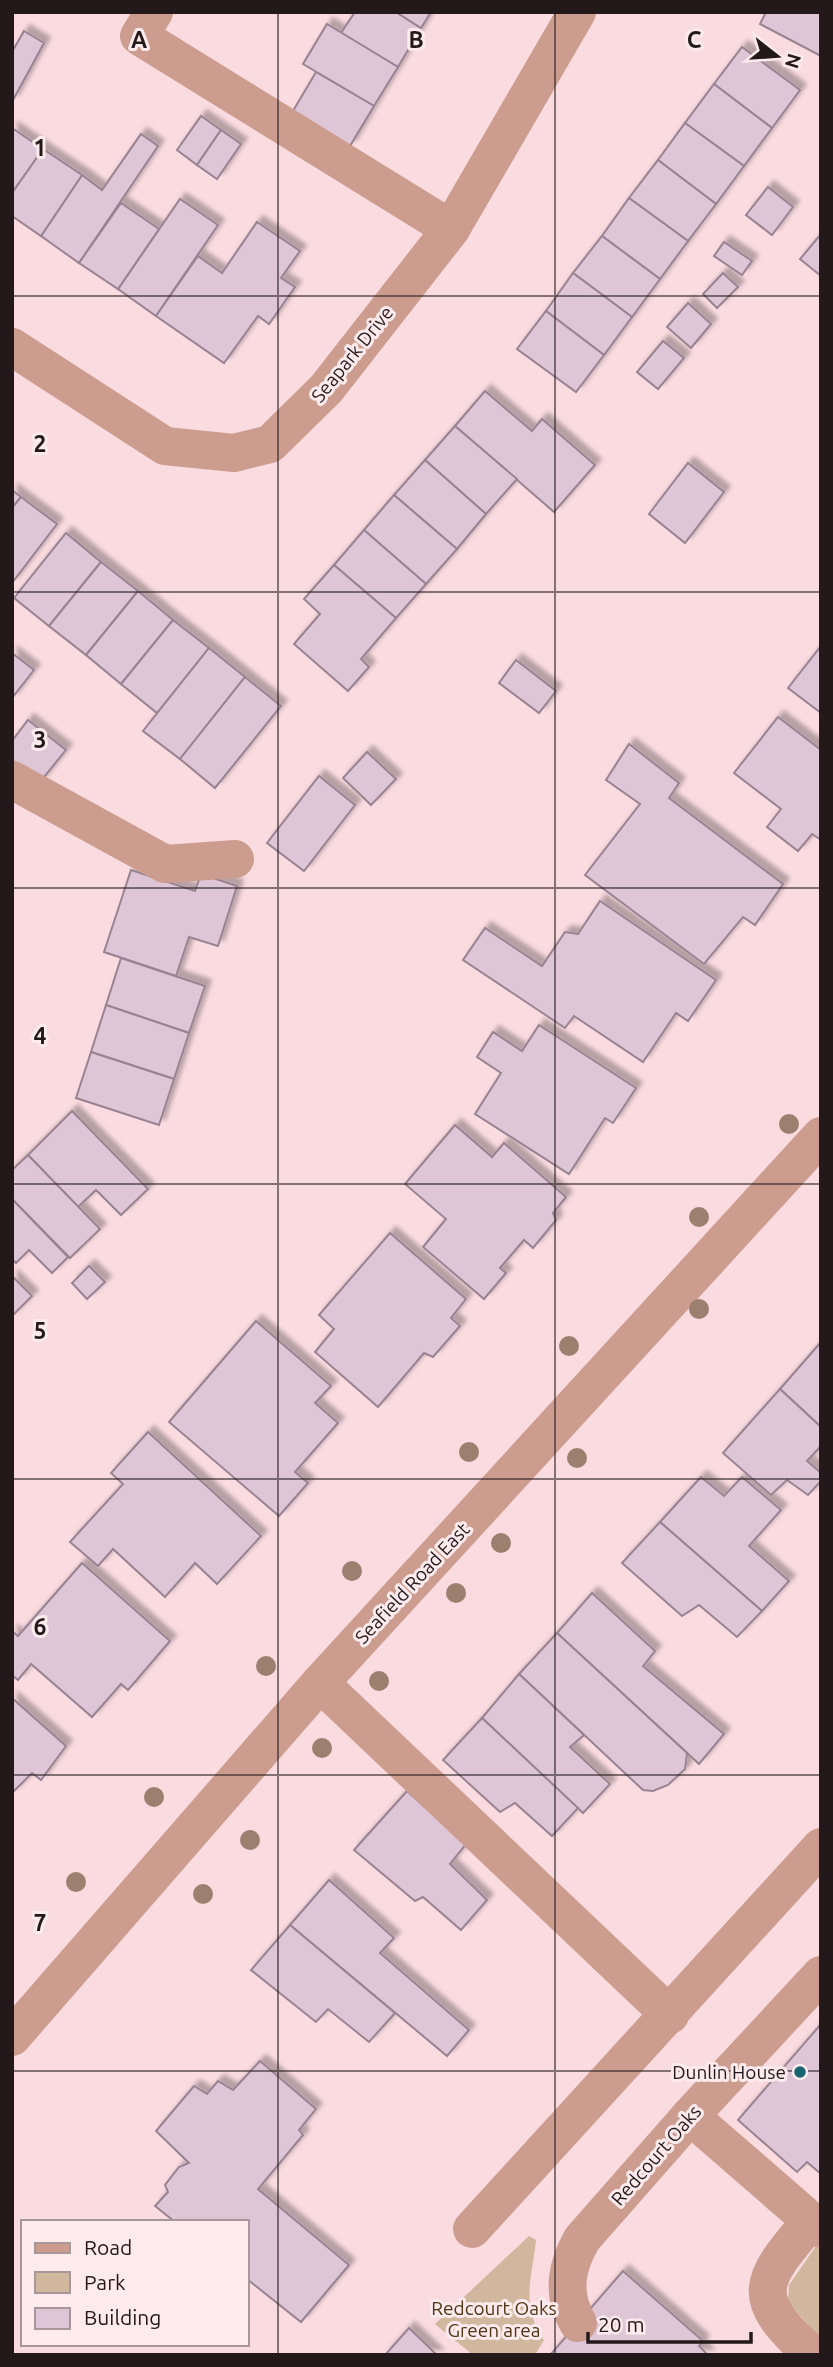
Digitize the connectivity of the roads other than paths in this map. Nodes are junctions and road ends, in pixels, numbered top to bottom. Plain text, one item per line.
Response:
1 (154, 12) edge
2 (577, 12) edge
3 (451, 229) junction
4 (12, 347) edge
5 (12, 780) edge
6 (235, 859) dead end
7 (821, 1136) edge
8 (320, 1683) junction
9 (821, 1847) edge
10 (821, 1975) edge
11 (670, 2015) junction
12 (12, 2038) edge
13 (690, 2116) junction
14 (816, 2225) edge
15 (472, 2229) dead end
16 (578, 2323) dead end
17 (813, 2355) edge

1 - 3 street
2 - 3 street, Seapark Drive
3 - 4 street, Seapark Drive
5 - 6 street
7 - 8 street, Seafield Road East
8 - 11 street
8 - 12 street, Seafield Road East
9 - 11 street
10 - 13 street, Redcourt Oaks
11 - 15 street
13 - 14 street
13 - 16 street, Redcourt Oaks
14 - 17 street

